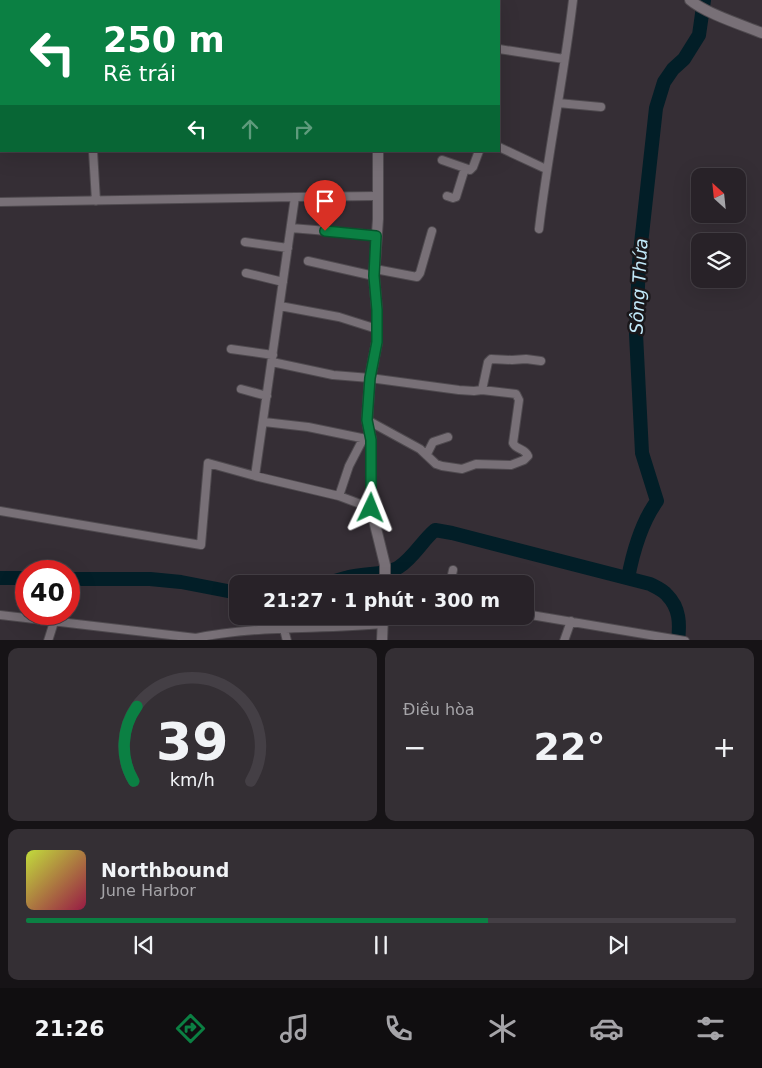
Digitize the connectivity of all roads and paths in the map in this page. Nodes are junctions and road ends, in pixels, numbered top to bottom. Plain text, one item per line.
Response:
1 (573, 0) edge
2 (692, 2) edge
3 (762, 33) edge
4 (500, 49) edge
5 (564, 59) junction
6 (558, 103) junction
7 (600, 107) dead end
8 (500, 147) edge
9 (94, 152) edge
10 (378, 152) edge
11 (479, 152) edge
12 (442, 160) dead end
13 (464, 168) junction
14 (546, 168) junction
15 (377, 196) junction
16 (447, 196) dead end
17 (294, 197) junction
18 (96, 200) junction
19 (0, 202) edge
20 (291, 228) junction
21 (539, 228) dead end
22 (432, 231) dead end
23 (376, 236) junction
24 (245, 242) dead end
25 (288, 248) junction
26 (308, 261) dead end
27 (246, 273) dead end
28 (375, 273) junction
29 (283, 282) junction
30 (280, 306) junction
31 (377, 329) junction
32 (230, 350) dead end
33 (272, 359) junction
34 (542, 361) dead end
35 (370, 378) junction
36 (241, 388) dead end
37 (482, 390) junction
38 (267, 396) junction
39 (367, 420) junction
40 (264, 422) junction
41 (448, 437) dead end
42 (367, 439) junction
43 (427, 454) junction
44 (255, 476) junction
45 (338, 496) junction
46 (371, 508) junction
47 (0, 512) edge
48 (453, 570) dead end
49 (385, 575) edge
50 (452, 575) edge
51 (0, 615) edge
52 (534, 615) edge
53 (15, 617) edge
54 (571, 621) junction
55 (53, 625) edge
56 (79, 625) edge
57 (359, 625) edge
58 (383, 625) edge
59 (284, 628) junction
60 (128, 631) junction
61 (188, 639) edge
62 (48, 640) edge
63 (124, 640) edge
64 (287, 640) edge
65 (382, 640) edge
66 (564, 640) edge
67 (685, 640) edge

1 - 5 street
2 - 3 street
4 - 5 street
5 - 6 street
6 - 7 street
6 - 14 street
8 - 14 street
9 - 18 street
10 - 15 street
11 - 13 street
12 - 13 street
13 - 16 street
14 - 21 street
15 - 17 street
15 - 23 street
17 - 18 street
17 - 20 street
18 - 19 street
20 - 23 street
20 - 25 street
22 - 28 street
23 - 28 street
24 - 25 street
25 - 29 street
26 - 28 street
27 - 29 street
28 - 31 street
29 - 30 street
30 - 31 street
30 - 33 street
31 - 35 street
32 - 33 street
33 - 35 street
33 - 38 street
34 - 37 street
35 - 37 street
35 - 39 street
36 - 38 street
37 - 43 street
38 - 40 street
39 - 42 street
39 - 43 street
40 - 42 street
40 - 44 street
41 - 43 street
42 - 45 street
42 - 46 street
44 - 45 street
44 - 47 street
45 - 46 street
46 - 49 street
48 - 50 street
51 - 53 street
52 - 54 street
54 - 66 street
54 - 67 street
55 - 62 street
56 - 60 street
57 - 59 street
58 - 65 street
59 - 61 street
59 - 64 street
60 - 61 street
60 - 63 street

